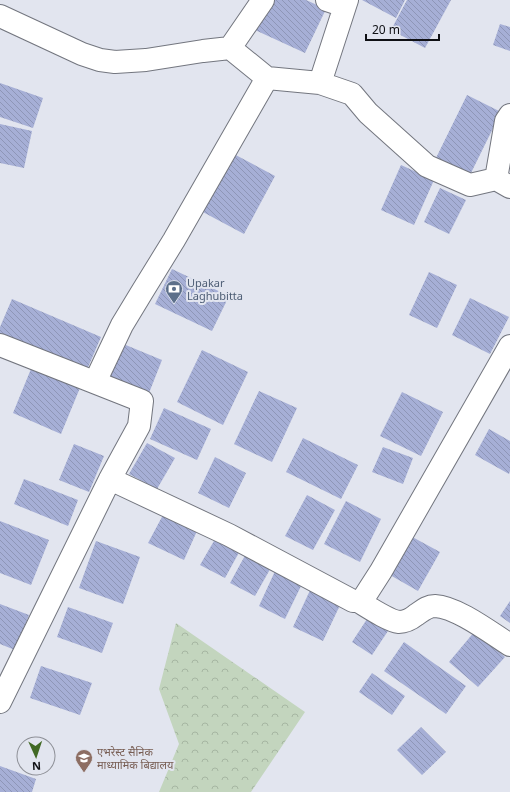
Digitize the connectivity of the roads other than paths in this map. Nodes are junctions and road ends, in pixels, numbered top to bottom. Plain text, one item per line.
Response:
1 (263, 0) edge
2 (340, 2) edge
3 (0, 16) edge
4 (230, 48) junction
5 (267, 78) junction
6 (320, 83) junction
7 (510, 115) edge
8 (503, 183) edge
9 (0, 345) edge
10 (510, 346) edge
11 (95, 382) junction
12 (110, 479) junction
13 (358, 601) junction
14 (510, 645) edge
15 (0, 702) edge

1 - 4 street
2 - 6 street
3 - 4 street
4 - 5 street
5 - 6 street
5 - 11 street
6 - 8 street
7 - 8 street
9 - 11 street
10 - 13 street
11 - 12 street
12 - 13 street
12 - 15 street
13 - 14 street

